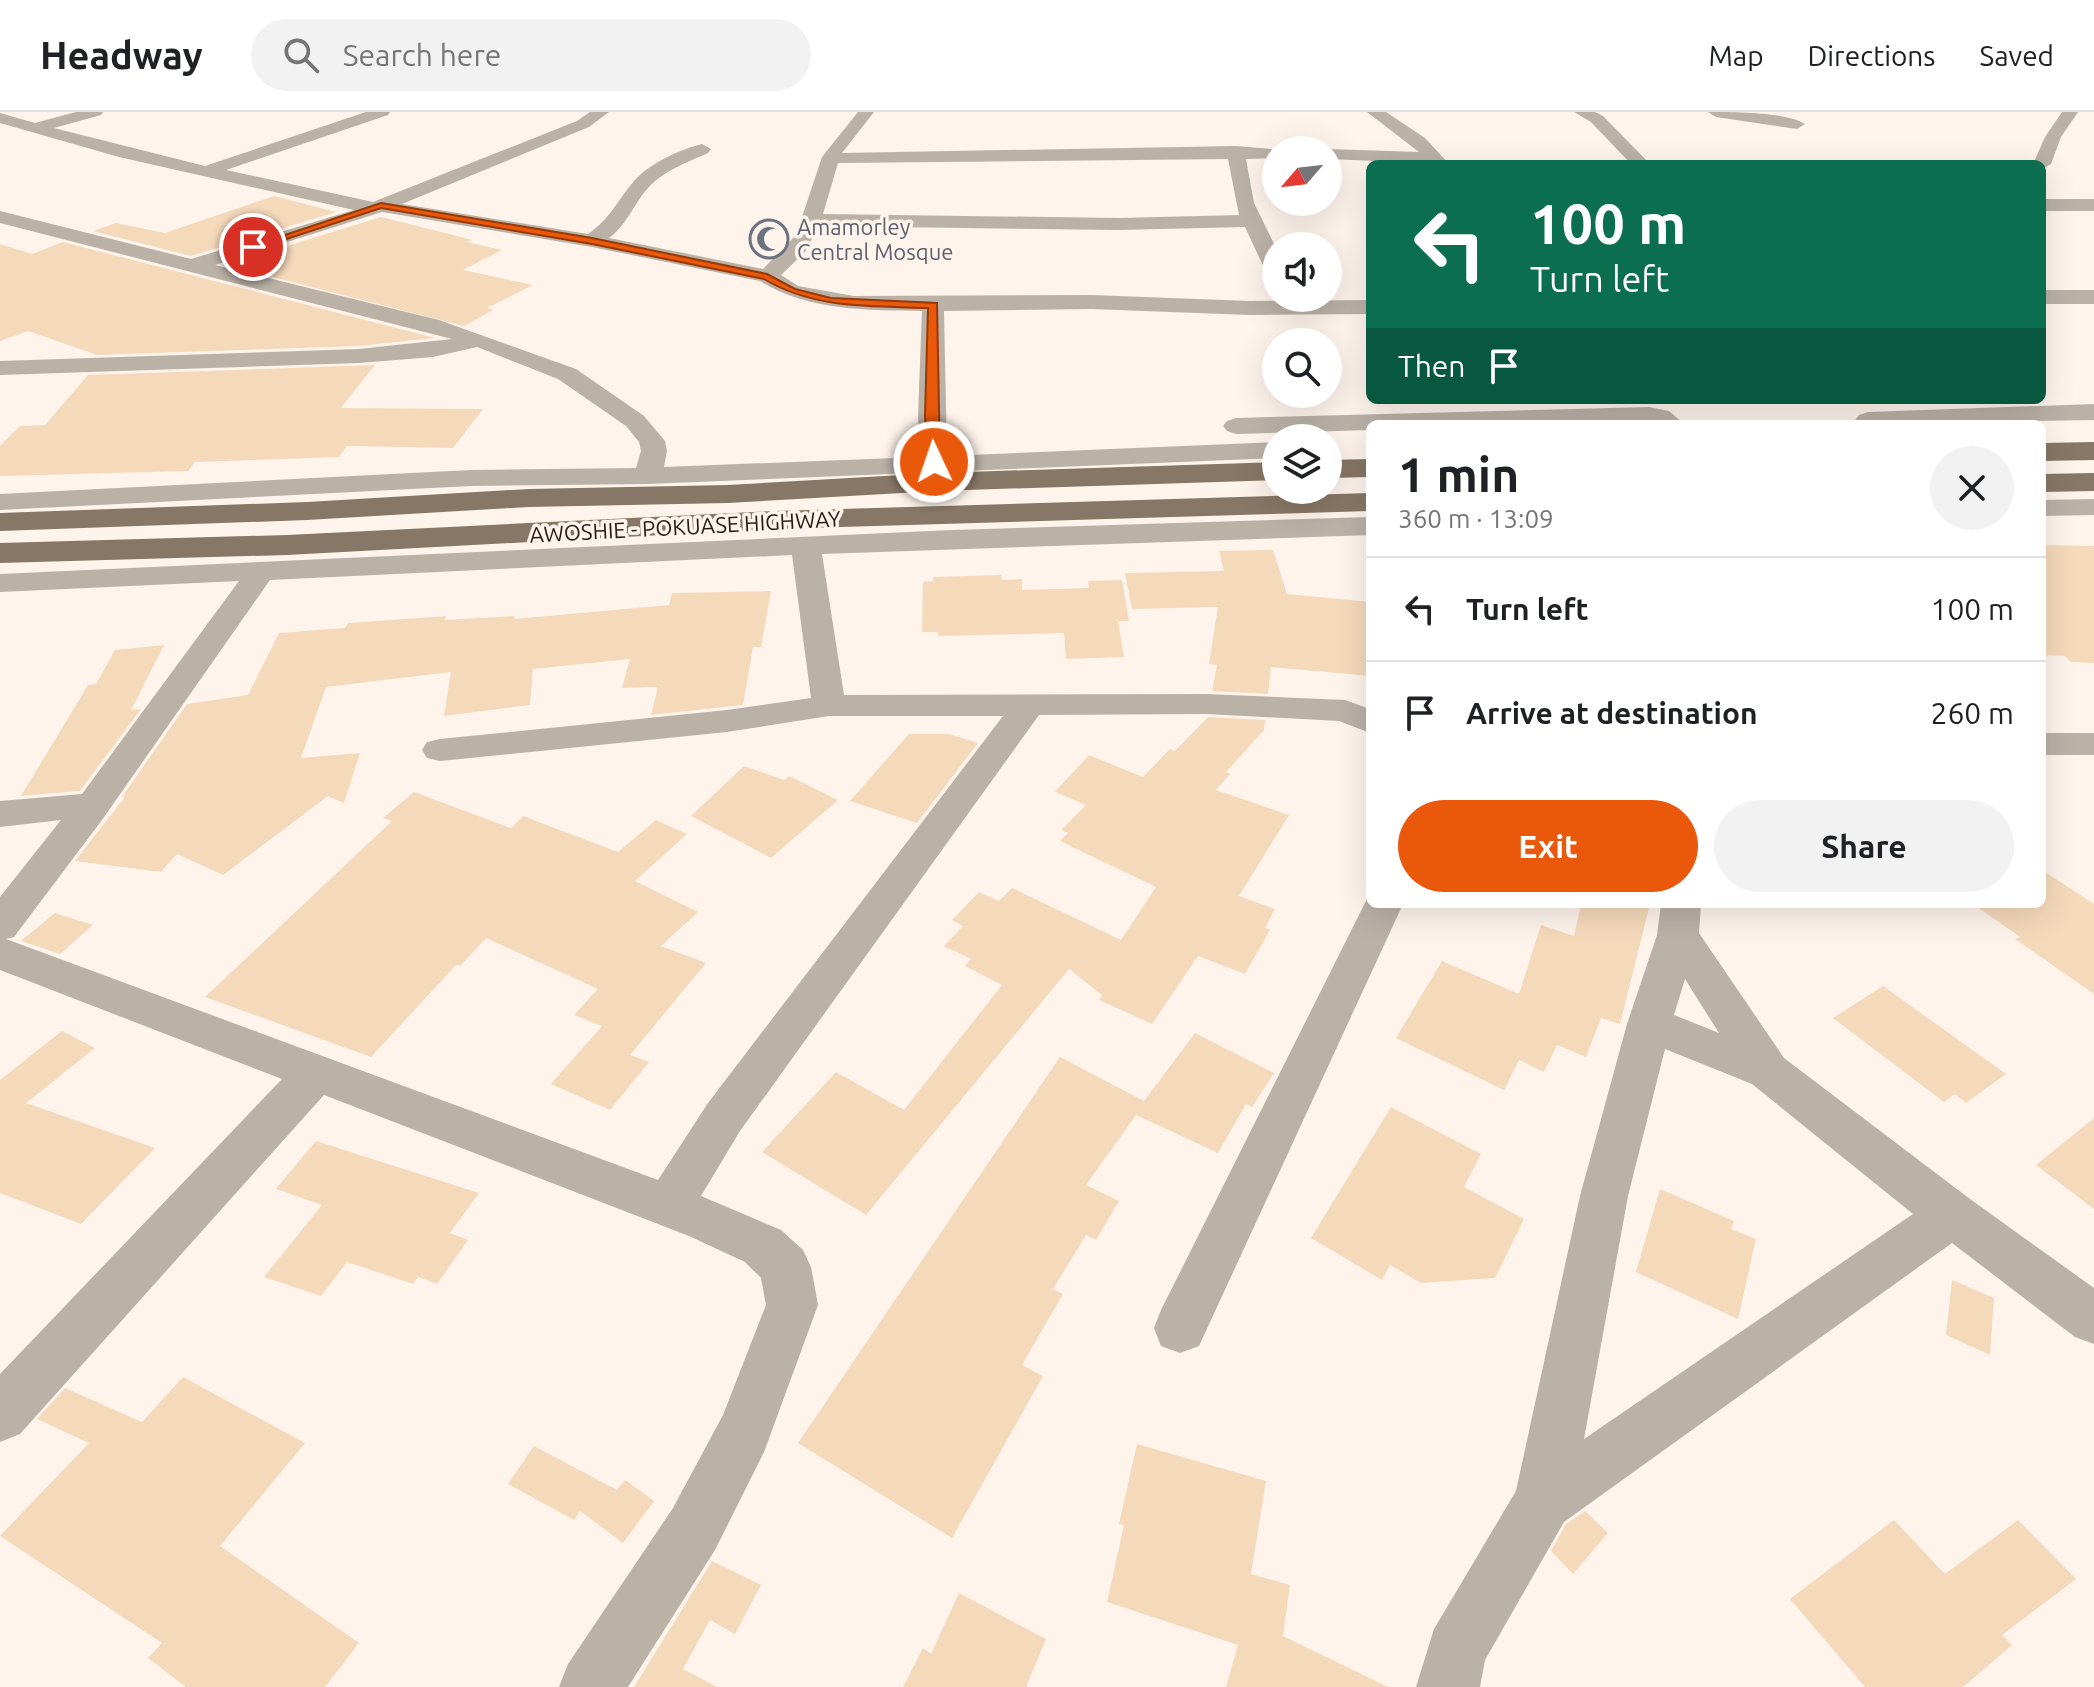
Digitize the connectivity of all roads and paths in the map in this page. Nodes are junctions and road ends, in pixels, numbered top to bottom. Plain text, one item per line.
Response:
1 (95, 112) edge
2 (349, 112) edge
3 (601, 112) edge
4 (866, 112) edge
5 (1375, 112) edge
6 (1582, 112) edge
7 (1716, 112) edge
8 (2070, 112) edge
9 (374, 114) edge
10 (0, 118) edge
11 (1797, 124) dead end
12 (30, 129) junction
13 (0, 137) edge
14 (702, 149) dead end
15 (1236, 151) junction
16 (1262, 152) edge
17 (1342, 155) edge
18 (831, 158) junction
19 (1421, 160) edge
20 (1436, 160) edge
21 (1636, 160) edge
22 (2044, 160) edge
23 (203, 172) junction
24 (2046, 205) edge
25 (2094, 205) edge
26 (378, 207) junction
27 (0, 217) edge
28 (814, 220) junction
29 (1251, 221) junction
30 (1262, 239) edge
31 (592, 241) junction
32 (195, 264) junction
33 (767, 276) junction
34 (2046, 297) edge
35 (2094, 297) edge
36 (1262, 303) edge
37 (933, 305) junction
38 (1342, 306) edge
39 (1366, 307) edge
40 (479, 340) junction
41 (0, 368) edge
42 (2094, 412) edge
43 (1864, 416) edge
44 (1468, 420) edge
45 (1666, 420) edge
46 (1986, 420) edge
47 (1366, 423) edge
48 (1215, 427) dead end
49 (2094, 431) edge
50 (2046, 432) edge
51 (964, 434) dead end
52 (933, 448) junction
53 (1234, 450) junction
54 (1262, 450) edge
55 (1366, 450) edge
56 (2094, 451) edge
57 (2046, 452) edge
58 (1262, 455) edge
59 (1342, 462) edge
60 (1262, 471) edge
61 (648, 476) junction
62 (2094, 482) edge
63 (2046, 483) edge
64 (0, 502) edge
65 (1366, 502) edge
66 (2094, 507) edge
67 (2046, 508) edge
68 (0, 522) edge
69 (1366, 526) edge
70 (806, 547) junction
71 (0, 553) edge
72 (262, 570) junction
73 (0, 583) edge
74 (1029, 705) junction
75 (829, 706) junction
76 (1366, 720) edge
77 (2046, 744) edge
78 (2094, 744) edge
79 (440, 750) dead end
80 (92, 805) junction
81 (0, 814) edge
82 (1381, 908) edge
83 (1679, 920) edge
84 (0, 926) edge
85 (0, 953) edge
86 (1649, 1024) junction
87 (1768, 1071) junction
88 (317, 1072) junction
89 (669, 1205) junction
90 (1952, 1215) junction
91 (2094, 1319) edge
92 (1180, 1328) dead end
93 (0, 1414) edge
94 (1543, 1501) junction
95 (591, 1687) edge
96 (1448, 1687) edge

1 - 12 street
2 - 9 street
3 - 26 street
4 - 18 street
5 - 20 street
6 - 21 street
7 - 11 street
8 - 22 street
9 - 23 street
10 - 12 street
12 - 13 street
12 - 23 street
14 - 31 street
15 - 16 street
15 - 18 street
15 - 29 street
17 - 19 street
18 - 28 street
23 - 26 street
24 - 25 street
26 - 31 street
26 - 32 street
27 - 32 street
28 - 29 street
28 - 33 street
29 - 30 street
31 - 33 street
32 - 40 street
33 - 37 street
34 - 35 street
36 - 37 street
37 - 52 street
38 - 39 street
40 - 41 street
40 - 61 street
42 - 46 street
43 - 46 street
44 - 45 street
47 - 48 street
49 - 50 street
51 - 52 street
52 - 53 street
52 - 61 street
53 - 54 street
53 - 58 main road
55 - 59 street
56 - 57 main road
60 - 68 main road, AWOSHIE - POKUASE HIGHWAY
61 - 64 street
62 - 63 main road
65 - 71 main road, AWOSHIE - POKUASE HIGHWAY
66 - 67 street
69 - 70 street
70 - 72 street
70 - 75 street
72 - 73 street
72 - 80 street
74 - 75 street
74 - 76 street
74 - 89 street
75 - 79 street
77 - 78 street
80 - 81 street
80 - 84 street
82 - 92 street
83 - 86 street
83 - 87 street
85 - 88 street
86 - 87 street
86 - 94 street
87 - 90 street
88 - 89 street
88 - 93 street
89 - 95 street
90 - 91 street
90 - 94 street
94 - 96 street

